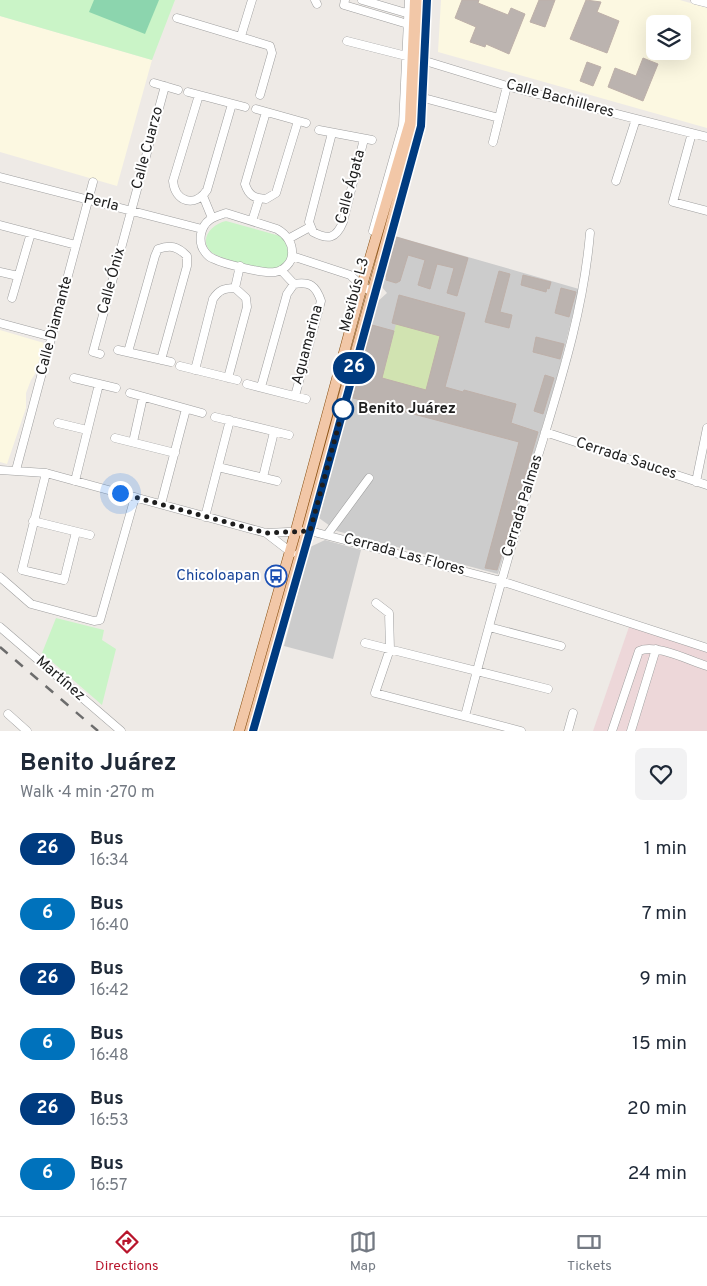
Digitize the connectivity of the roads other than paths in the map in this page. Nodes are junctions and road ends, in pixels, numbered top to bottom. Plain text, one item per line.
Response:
1 (252, 0) edge
2 (346, 0) edge
3 (362, 0) edge
4 (409, 0) edge
5 (415, 0) edge
6 (426, 0) edge
7 (695, 0) edge
8 (707, 4) edge
9 (395, 10) junction
10 (177, 18) dead end
11 (393, 20) junction
12 (411, 20) junction
13 (241, 36) junction
14 (347, 41) dead end
15 (417, 59) junction
16 (154, 83) dead end
17 (165, 86) junction
18 (508, 86) junction
19 (178, 90) dead end
20 (188, 92) dead end
21 (200, 95) junction
22 (260, 95) dead end
23 (421, 97) junction
24 (232, 104) junction
25 (245, 107) dead end
26 (256, 109) dead end
27 (266, 112) junction
28 (499, 118) junction
29 (636, 118) junction
30 (319, 130) dead end
31 (332, 133) junction
32 (692, 133) junction
33 (412, 134) junction
34 (707, 137) edge
35 (493, 142) dead end
36 (0, 177) edge
37 (616, 181) dead end
38 (93, 182) dead end
39 (203, 196) junction
40 (259, 198) junction
41 (88, 200) junction
42 (131, 211) junction
43 (707, 211) edge
44 (212, 218) junction
45 (252, 221) junction
46 (0, 226) edge
47 (310, 227) junction
48 (202, 229) junction
49 (31, 233) junction
50 (590, 233) dead end
51 (288, 239) junction
52 (76, 245) junction
53 (203, 248) junction
54 (187, 256) junction
55 (292, 256) junction
56 (240, 266) junction
57 (281, 270) junction
58 (378, 270) junction
59 (0, 272) edge
60 (364, 272) junction
61 (350, 275) junction
62 (18, 276) junction
63 (294, 284) junction
64 (360, 284) junction
65 (234, 288) junction
66 (372, 292) junction
67 (12, 298) dead end
68 (0, 323) edge
69 (52, 337) junction
70 (118, 350) dead end
71 (128, 352) junction
72 (97, 353) dead end
73 (162, 360) junction
74 (171, 362) dead end
75 (180, 366) dead end
76 (195, 370) junction
77 (74, 378) dead end
78 (228, 378) junction
79 (237, 380) dead end
80 (99, 384) junction
81 (247, 384) dead end
82 (261, 387) junction
83 (116, 388) dead end
84 (130, 393) dead end
85 (294, 396) junction
86 (144, 397) junction
87 (306, 399) dead end
88 (186, 409) junction
89 (202, 413) dead end
90 (215, 416) dead end
91 (230, 420) junction
92 (58, 423) dead end
93 (707, 428) edge
94 (87, 430) junction
95 (274, 432) junction
96 (545, 432) junction
97 (289, 435) dead end
98 (115, 438) dead end
99 (133, 442) junction
100 (175, 453) junction
101 (218, 467) junction
102 (0, 470) edge
103 (16, 470) junction
104 (46, 473) junction
105 (262, 477) junction
106 (369, 478) dead end
107 (277, 480) dead end
108 (75, 481) junction
109 (696, 482) junction
110 (707, 485) edge
111 (135, 497) junction
112 (161, 504) junction
113 (205, 517) junction
114 (34, 521) junction
115 (301, 531) junction
116 (76, 532) junction
117 (266, 533) junction
118 (90, 535) dead end
119 (327, 535) junction
120 (292, 552) junction
121 (0, 577) edge
122 (501, 581) junction
123 (376, 603) dead end
124 (0, 627) edge
125 (489, 627) junction
126 (365, 643) dead end
127 (561, 646) dead end
128 (707, 648) edge
129 (390, 649) junction
130 (656, 649) junction
131 (707, 666) edge
132 (477, 671) junction
133 (548, 689) dead end
134 (573, 713) dead end
135 (8, 714) dead end
136 (465, 716) junction
137 (27, 731) edge
138 (121, 731) edge
139 (237, 731) edge
140 (251, 731) edge
141 (521, 731) edge
142 (568, 731) edge
143 (612, 731) edge
144 (631, 731) edge

1 - 13 street
2 - 11 street
3 - 9 street
4 - 12 street
5 - 12 main road
6 - 15 main road
7 - 8 street
9 - 11 street
9 - 12 street
10 - 13 street
11 - 12 street
12 - 15 main road
13 - 22 street
14 - 15 street, Calle Bachilleres
15 - 18 street, Calle Bachilleres
15 - 23 main road
15 - 33 main road
15 - 60 street, Mexibús L3
16 - 17 street
17 - 19 street
17 - 42 street, Calle Cuarzo
18 - 28 street
18 - 29 street, Calle Bachilleres
20 - 21 street
21 - 24 street
21 - 39 street
23 - 28 street
23 - 33 main road
23 - 115 street, Mexibús L3
24 - 25 street
24 - 39 street
26 - 27 street
27 - 40 street
27 - 40 street
28 - 35 street
29 - 32 street, Calle Bachilleres
29 - 37 street
30 - 31 street
31 - 47 street
31 - 47 street, Calle Ágata
32 - 34 street, Calle Bachilleres
32 - 43 street
33 - 58 main road
33 - 60 main road
36 - 41 street, Perla
38 - 41 street, Calle Diamante
39 - 44 street
40 - 45 street
41 - 42 street, Perla
41 - 52 street, Calle Diamante
42 - 48 street, Perla
42 - 72 street, Calle Ónix
44 - 45 street
44 - 48 street
45 - 51 street
46 - 49 street
47 - 51 street
48 - 53 street
49 - 52 street
49 - 62 street
50 - 96 street, Cerrada Palmas
51 - 55 street
52 - 69 street, Calle Diamante
53 - 54 street
53 - 56 street
54 - 71 street
54 - 73 street
55 - 57 street
55 - 61 street
56 - 57 street
56 - 65 street
57 - 63 street
58 - 60 street
58 - 66 main road
59 - 62 street
60 - 61 street
60 - 64 main road
61 - 64 street
62 - 67 street
63 - 82 street
63 - 85 street, Aguamarina
64 - 66 street
64 - 115 main road
65 - 76 street
65 - 78 street
66 - 115 main road
68 - 69 street
69 - 103 street, Calle Diamante
70 - 71 street
71 - 73 street
73 - 74 street
75 - 76 street
76 - 78 street
77 - 80 street
78 - 79 street
80 - 83 street
80 - 94 street
81 - 82 street, Aguamarina
82 - 85 street, Aguamarina
84 - 86 street
85 - 87 street, Aguamarina
86 - 88 street
86 - 99 street
88 - 89 street
88 - 100 street
90 - 91 street
91 - 95 street
91 - 101 street
92 - 94 street
93 - 109 street
94 - 108 street
95 - 97 street
95 - 105 street
96 - 109 street, Cerrada Sauces
96 - 122 street, Cerrada Palmas
98 - 99 street
99 - 100 street
100 - 112 street
101 - 105 street
101 - 113 street
102 - 103 street
103 - 104 street
104 - 108 street
104 - 114 street
105 - 107 street
106 - 119 street
108 - 111 street
109 - 110 street, Cerrada Sauces
111 - 112 street
111 - 121 street
112 - 113 street
113 - 117 street
114 - 116 street
114 - 116 street
115 - 117 street, Cerrada Las Flores
115 - 119 street, Cerrada Las Flores
115 - 120 main road
115 - 140 street, Mexibús L3
116 - 118 street
117 - 120 street
119 - 122 street, Cerrada Las Flores
120 - 139 main road
120 - 140 main road
122 - 125 street, Cerrada Palmas
122 - 128 street, Cerrada Las Flores
123 - 129 street
124 - 138 street, Martínez
125 - 127 street
125 - 132 street, Cerrada Palmas
126 - 129 street
129 - 132 street
129 - 136 street
130 - 131 street
130 - 143 street
130 - 144 street
132 - 133 street
132 - 136 street, Cerrada Palmas
134 - 142 street
135 - 137 street
136 - 141 street

